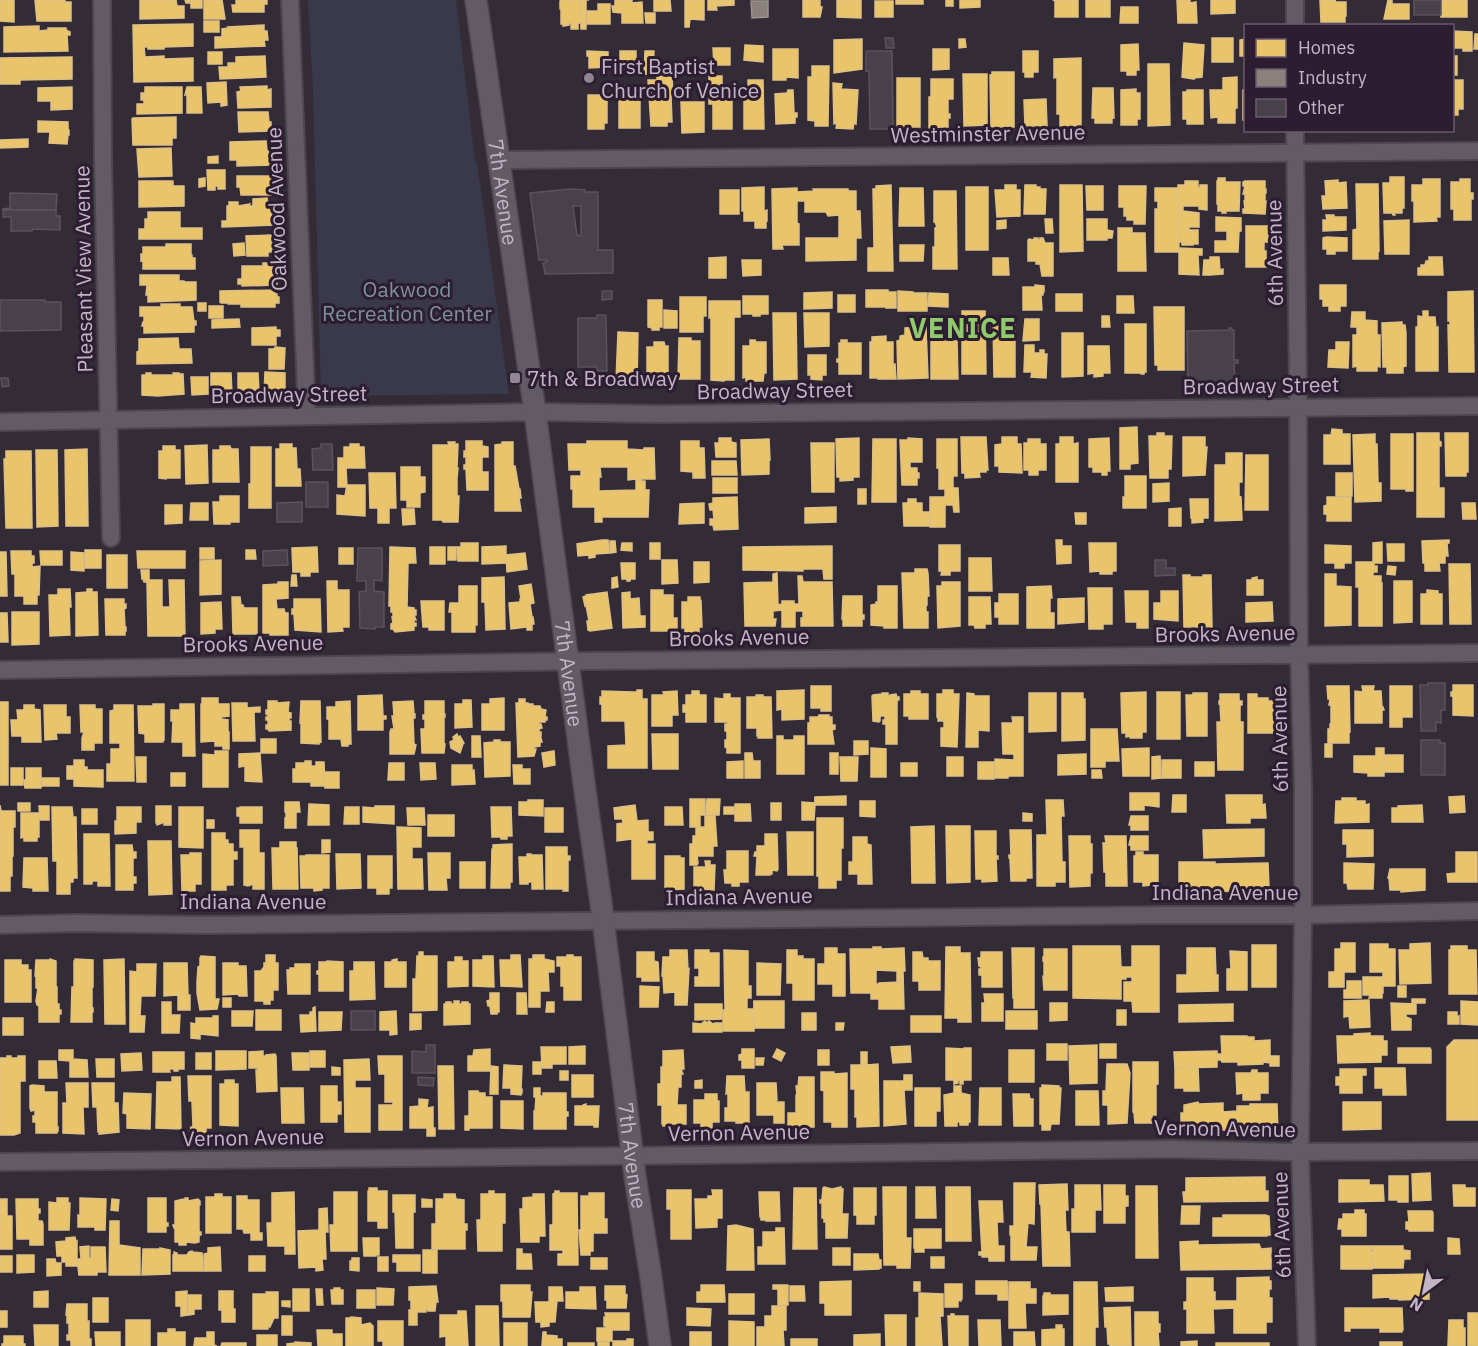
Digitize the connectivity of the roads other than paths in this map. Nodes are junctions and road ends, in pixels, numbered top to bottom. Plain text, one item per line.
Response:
1 (102, 0) edge
2 (290, 0) edge
3 (476, 0) edge
4 (1295, 0) edge
5 (1295, 24) edge
6 (1295, 132) edge
7 (1478, 151) edge
8 (1295, 153) junction
9 (498, 160) junction
10 (1478, 406) edge
11 (1298, 407) junction
12 (535, 412) junction
13 (307, 416) junction
14 (109, 420) junction
15 (0, 422) edge
16 (111, 538) dead end
17 (1478, 653) edge
18 (1299, 654) junction
19 (568, 661) junction
20 (0, 670) edge
21 (1478, 911) edge
22 (1303, 915) junction
23 (603, 920) junction
24 (0, 925) edge
25 (1478, 1151) edge
26 (1300, 1152) junction
27 (633, 1156) junction
28 (0, 1162) edge
29 (660, 1346) edge
30 (1307, 1346) edge

1 - 14 street, Pleasant View Avenue
2 - 13 street, Oakwood Avenue
3 - 9 street, 7th Avenue
4 - 5 street
6 - 8 street, 6th Avenue
7 - 8 street, Westminster Avenue
8 - 9 street, Westminster Avenue
8 - 11 street, 6th Avenue
9 - 12 street, 7th Avenue
10 - 11 street, Broadway Street
11 - 12 street, Broadway Street
11 - 18 street, 6th Avenue
12 - 13 street, Broadway Street
12 - 19 street, 7th Avenue
13 - 14 street, Broadway Street
14 - 15 street, Broadway Street
14 - 16 street, Pleasant View Avenue
17 - 18 street, Brooks Avenue
18 - 19 street, Brooks Avenue
18 - 22 street, 6th Avenue
19 - 20 street, Brooks Avenue
19 - 23 street, 7th Avenue
21 - 22 street, Indiana Avenue
22 - 23 street, Indiana Avenue
22 - 26 street, 6th Avenue
23 - 24 street, Indiana Avenue
23 - 27 street, 7th Avenue
25 - 26 street, Vernon Avenue
26 - 27 street, Vernon Avenue
26 - 30 street, 6th Avenue
27 - 28 street, Vernon Avenue
27 - 29 street, 7th Avenue

